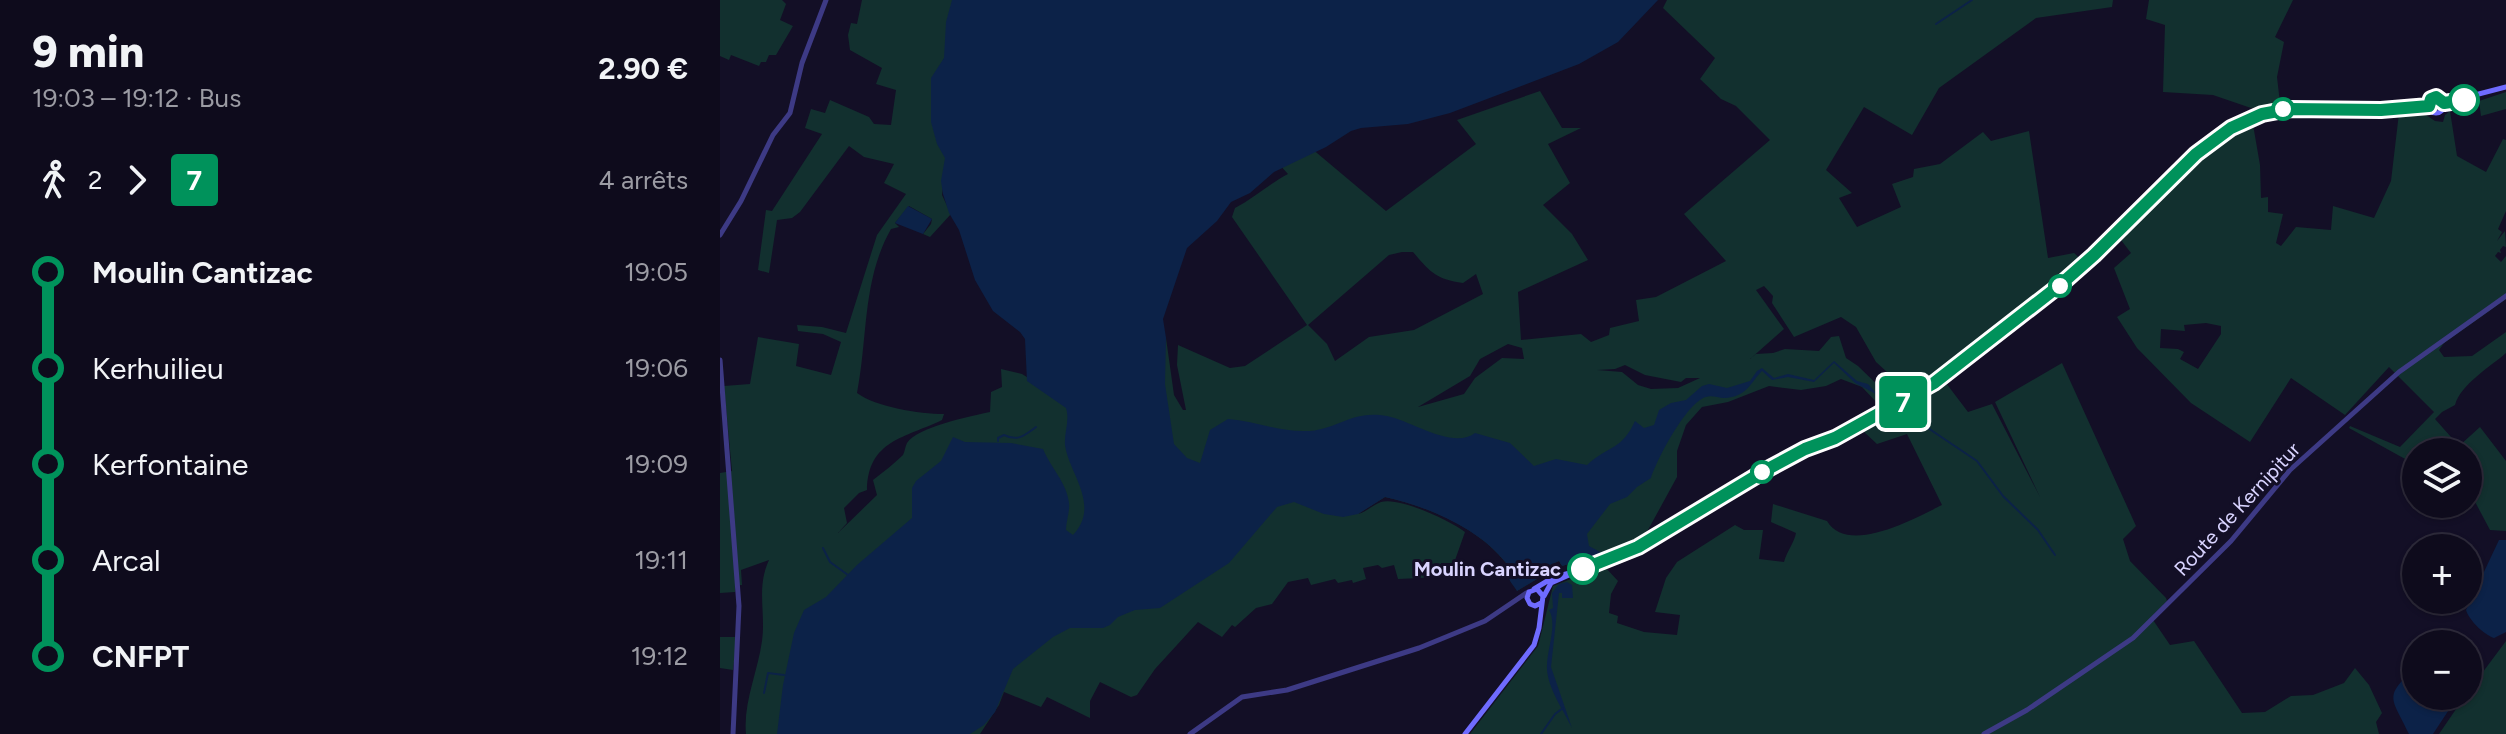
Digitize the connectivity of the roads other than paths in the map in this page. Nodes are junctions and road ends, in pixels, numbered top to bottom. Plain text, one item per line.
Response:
1 (826, 0) edge
2 (2506, 87) edge
3 (2444, 103) junction
4 (2429, 106) junction
5 (720, 235) edge
6 (2506, 296) edge
7 (720, 360) edge
8 (1571, 573) junction
9 (1532, 590) junction
10 (1542, 600) junction
11 (1516, 602) junction
12 (1531, 604) junction
13 (1539, 617) junction
14 (733, 734) edge
15 (1190, 734) edge
16 (1465, 734) edge
17 (1984, 734) edge

1 - 5 street
2 - 3 main road
3 - 4 main road
3 - 4 main road
4 - 8 main road
6 - 17 street, Route de Kernipitur
7 - 14 street
8 - 9 main road
8 - 10 main road
9 - 10 main road
9 - 11 street
9 - 12 main road
10 - 12 main road
10 - 13 main road
11 - 12 street
11 - 15 street
12 - 13 main road
13 - 16 main road

